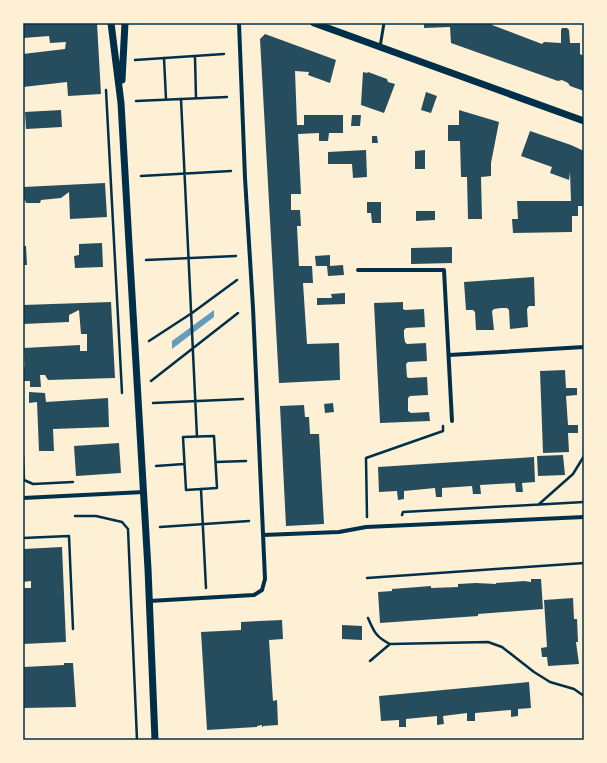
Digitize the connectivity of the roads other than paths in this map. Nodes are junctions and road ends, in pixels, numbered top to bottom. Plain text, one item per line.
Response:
1 (111, 23) edge
2 (125, 23) edge
3 (239, 23) edge
4 (314, 23) edge
5 (384, 23) edge
6 (380, 47) junction
7 (121, 103) junction
8 (584, 121) edge
9 (358, 270) dead end
10 (584, 347) edge
11 (449, 355) junction
12 (452, 421) road end
13 (144, 492) junction
14 (23, 498) edge
15 (584, 517) edge
16 (263, 535) junction
17 (149, 601) junction
18 (155, 740) edge

1 - 7 street
2 - 7 street
3 - 16 street
4 - 6 street
5 - 6 lane
6 - 8 street
7 - 13 street
9 - 11 street
10 - 11 street
11 - 12 street
13 - 14 street
13 - 17 street
15 - 16 street
16 - 17 street
17 - 18 street

